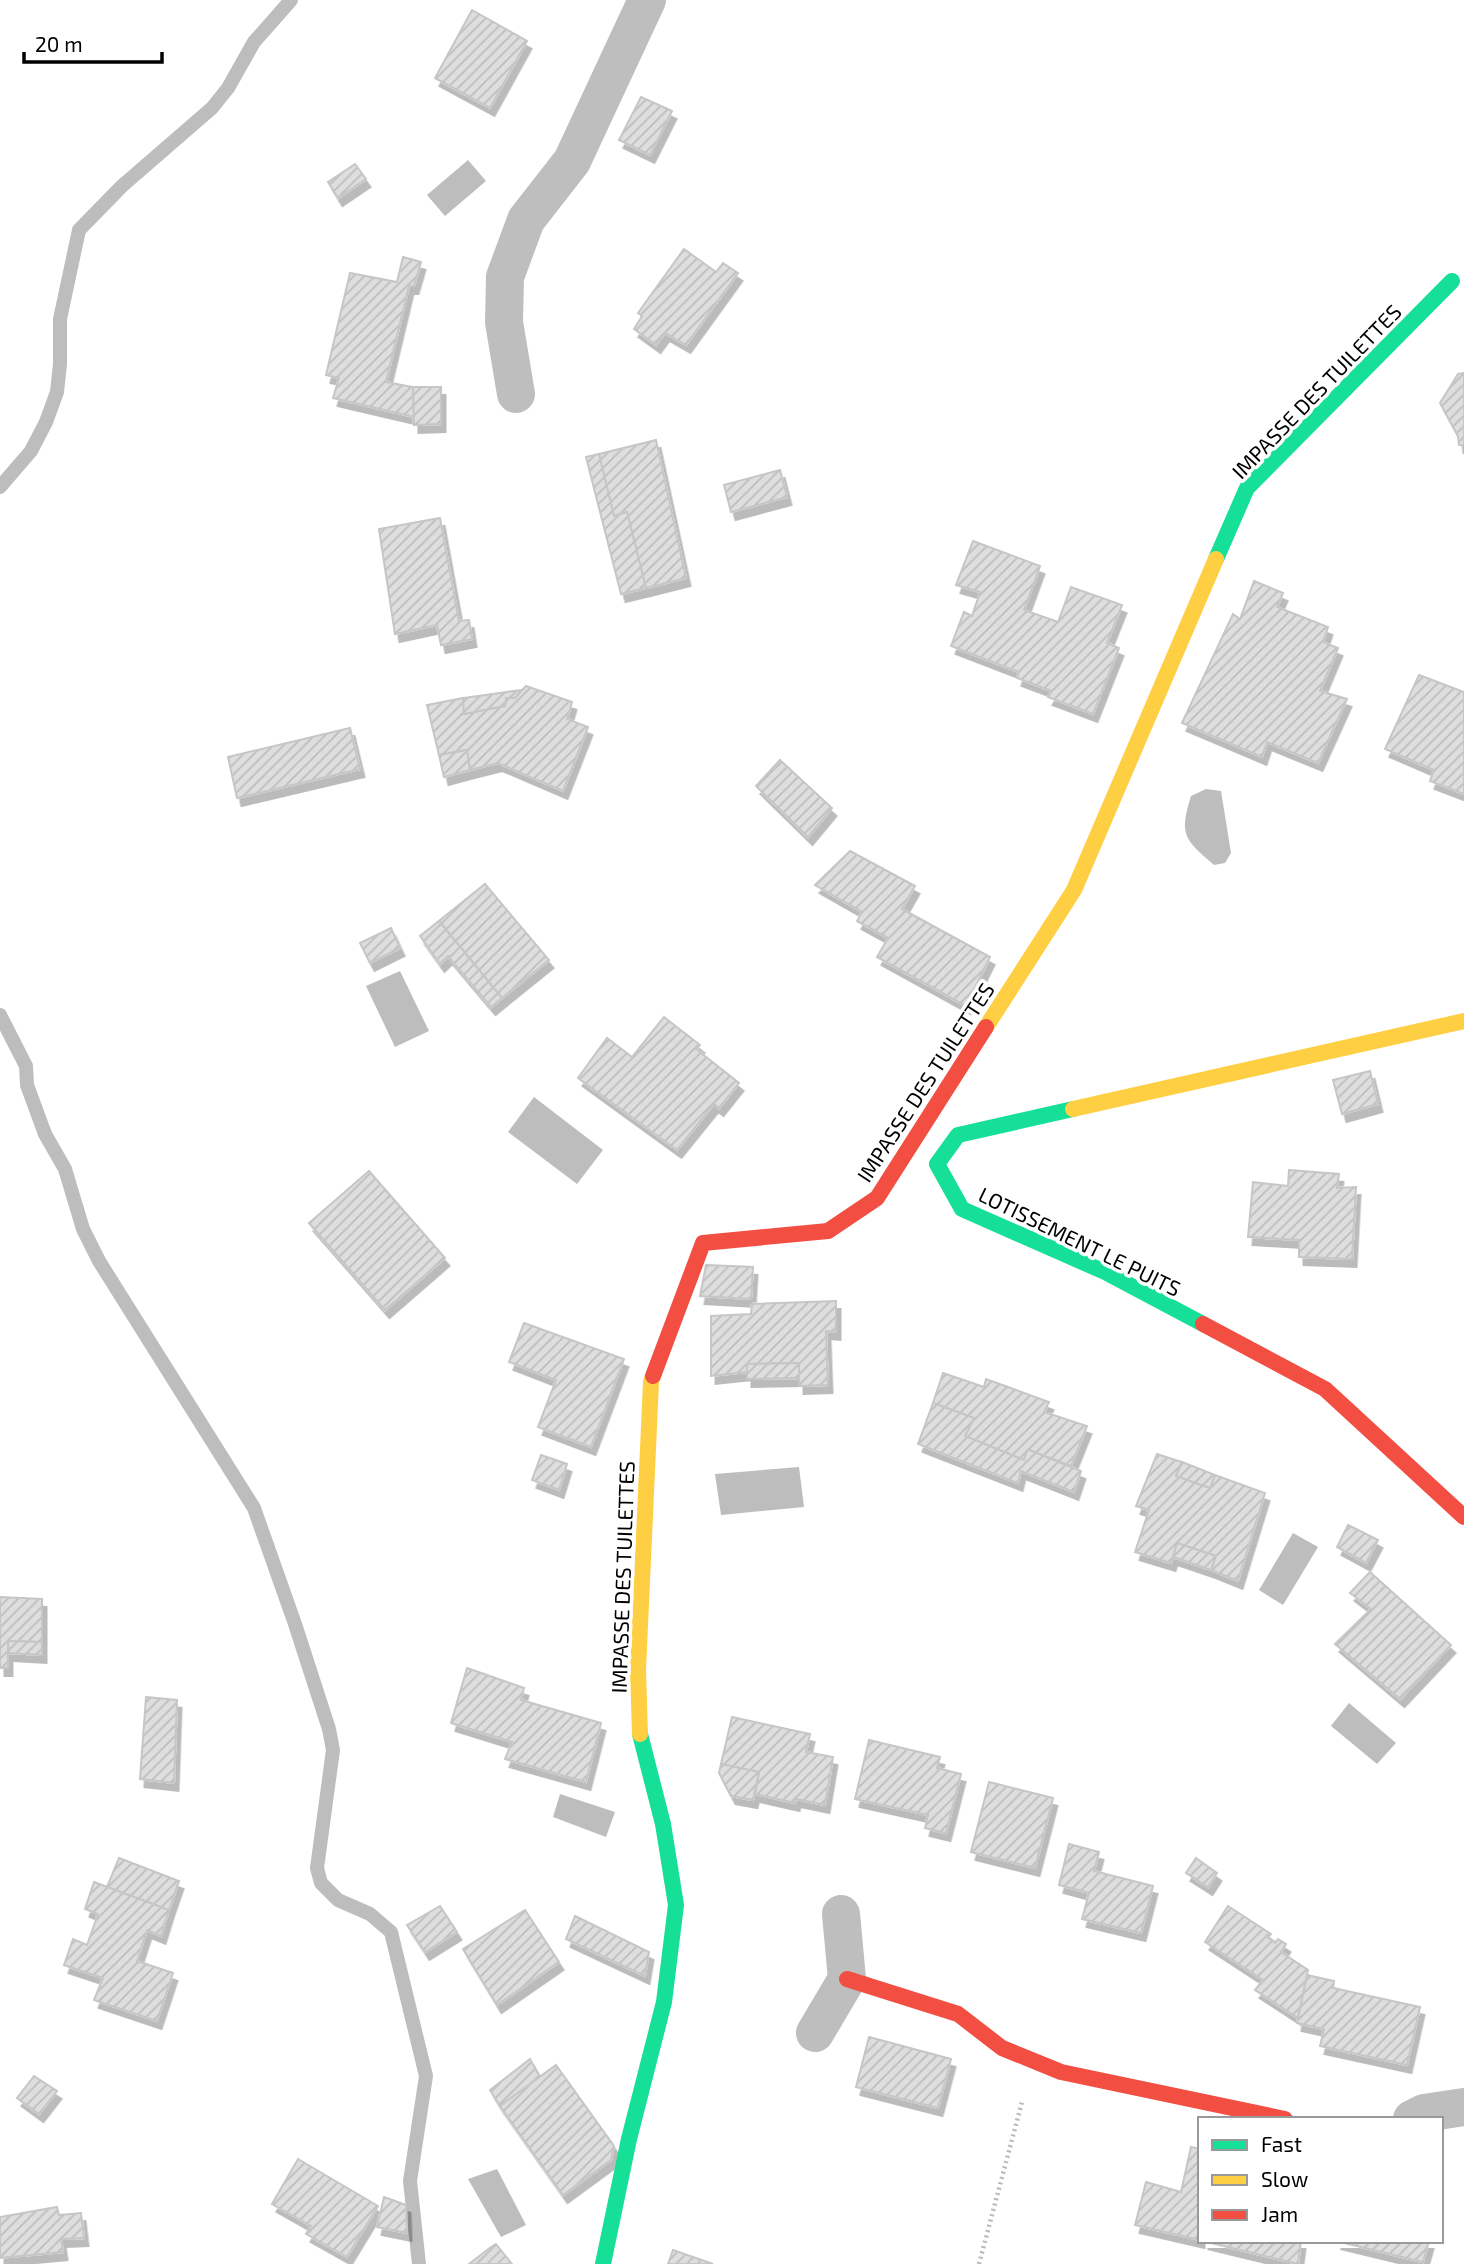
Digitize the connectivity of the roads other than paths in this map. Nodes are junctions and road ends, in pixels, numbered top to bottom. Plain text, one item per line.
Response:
1 (647, 0) edge
2 (1452, 281) dead end
3 (516, 394) dead end
4 (1464, 1021) edge
5 (1464, 1517) edge
6 (841, 1914) dead end
7 (847, 1979) junction
8 (815, 2033) dead end
9 (1464, 2107) edge
10 (1275, 2117) edge
11 (1416, 2117) edge
12 (603, 2264) edge

1 - 3 street
2 - 12 street, IMPASSE DES TUILETTES
4 - 5 street, LOTISSEMENT LE PUITS
6 - 7 street
7 - 8 street
7 - 10 street
9 - 11 street

